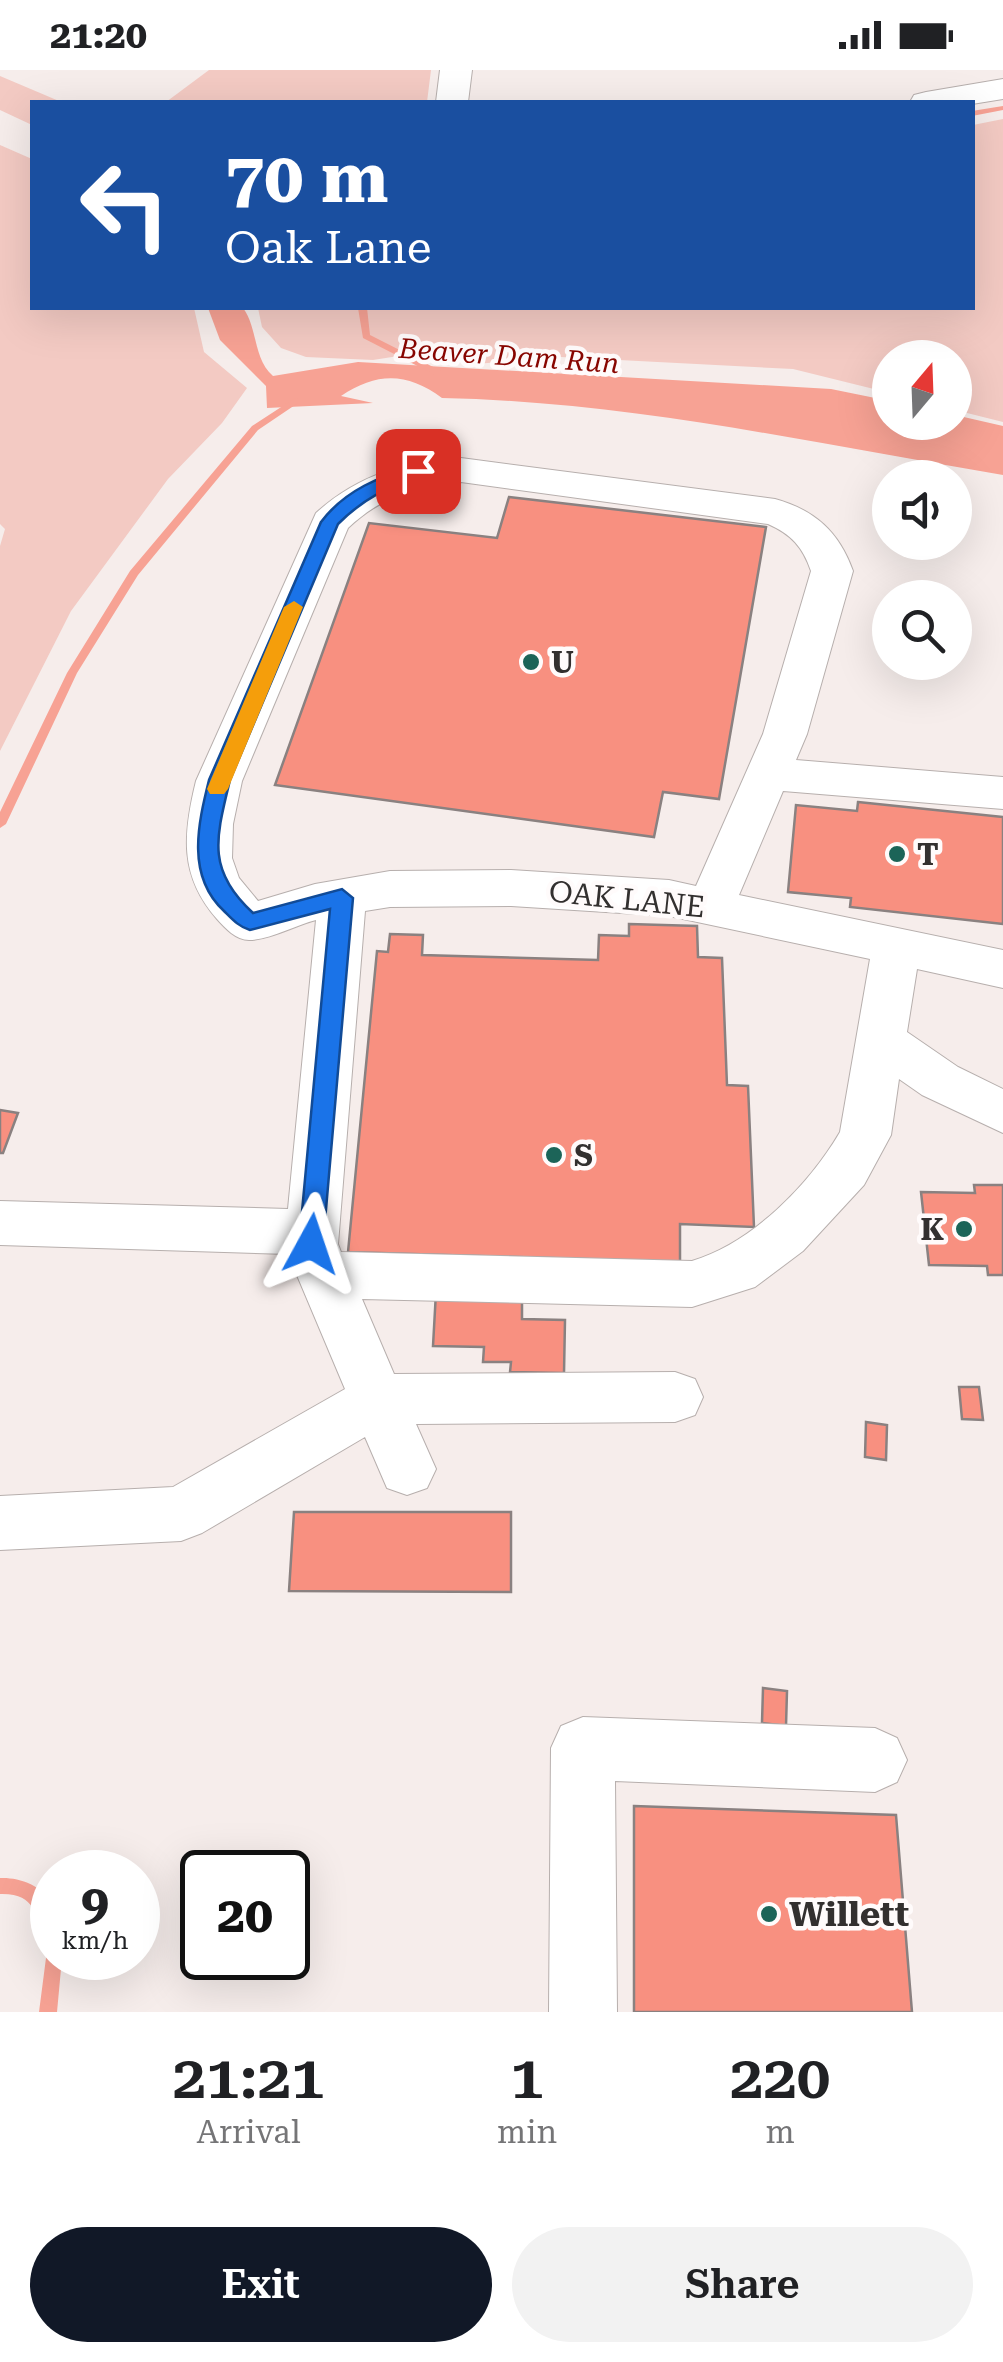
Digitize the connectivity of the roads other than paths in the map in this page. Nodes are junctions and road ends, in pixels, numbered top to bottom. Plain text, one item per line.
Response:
1 (456, 70) edge
2 (1003, 90) edge
3 (452, 100) edge
4 (939, 100) edge
5 (766, 774) junction
6 (1003, 794) edge
7 (342, 898) junction
8 (710, 907) junction
9 (896, 946) junction
10 (1003, 969) edge
11 (881, 1040) junction
12 (1003, 1112) edge
13 (0, 1223) edge
14 (319, 1254) junction
15 (675, 1397) dead end
16 (378, 1399) junction
17 (407, 1469) dead end
18 (0, 1523) edge
19 (876, 1760) dead end
20 (583, 2012) edge

1 - 3 street
2 - 4 street
5 - 6 street
5 - 7 street, OAK LANE
5 - 8 street
7 - 8 street, OAK LANE
7 - 14 street
8 - 9 street, OAK LANE
9 - 10 street, OAK LANE
9 - 11 street
11 - 12 street
11 - 14 street
13 - 14 street
14 - 16 street
15 - 16 street
16 - 17 street
16 - 18 street
19 - 20 street

